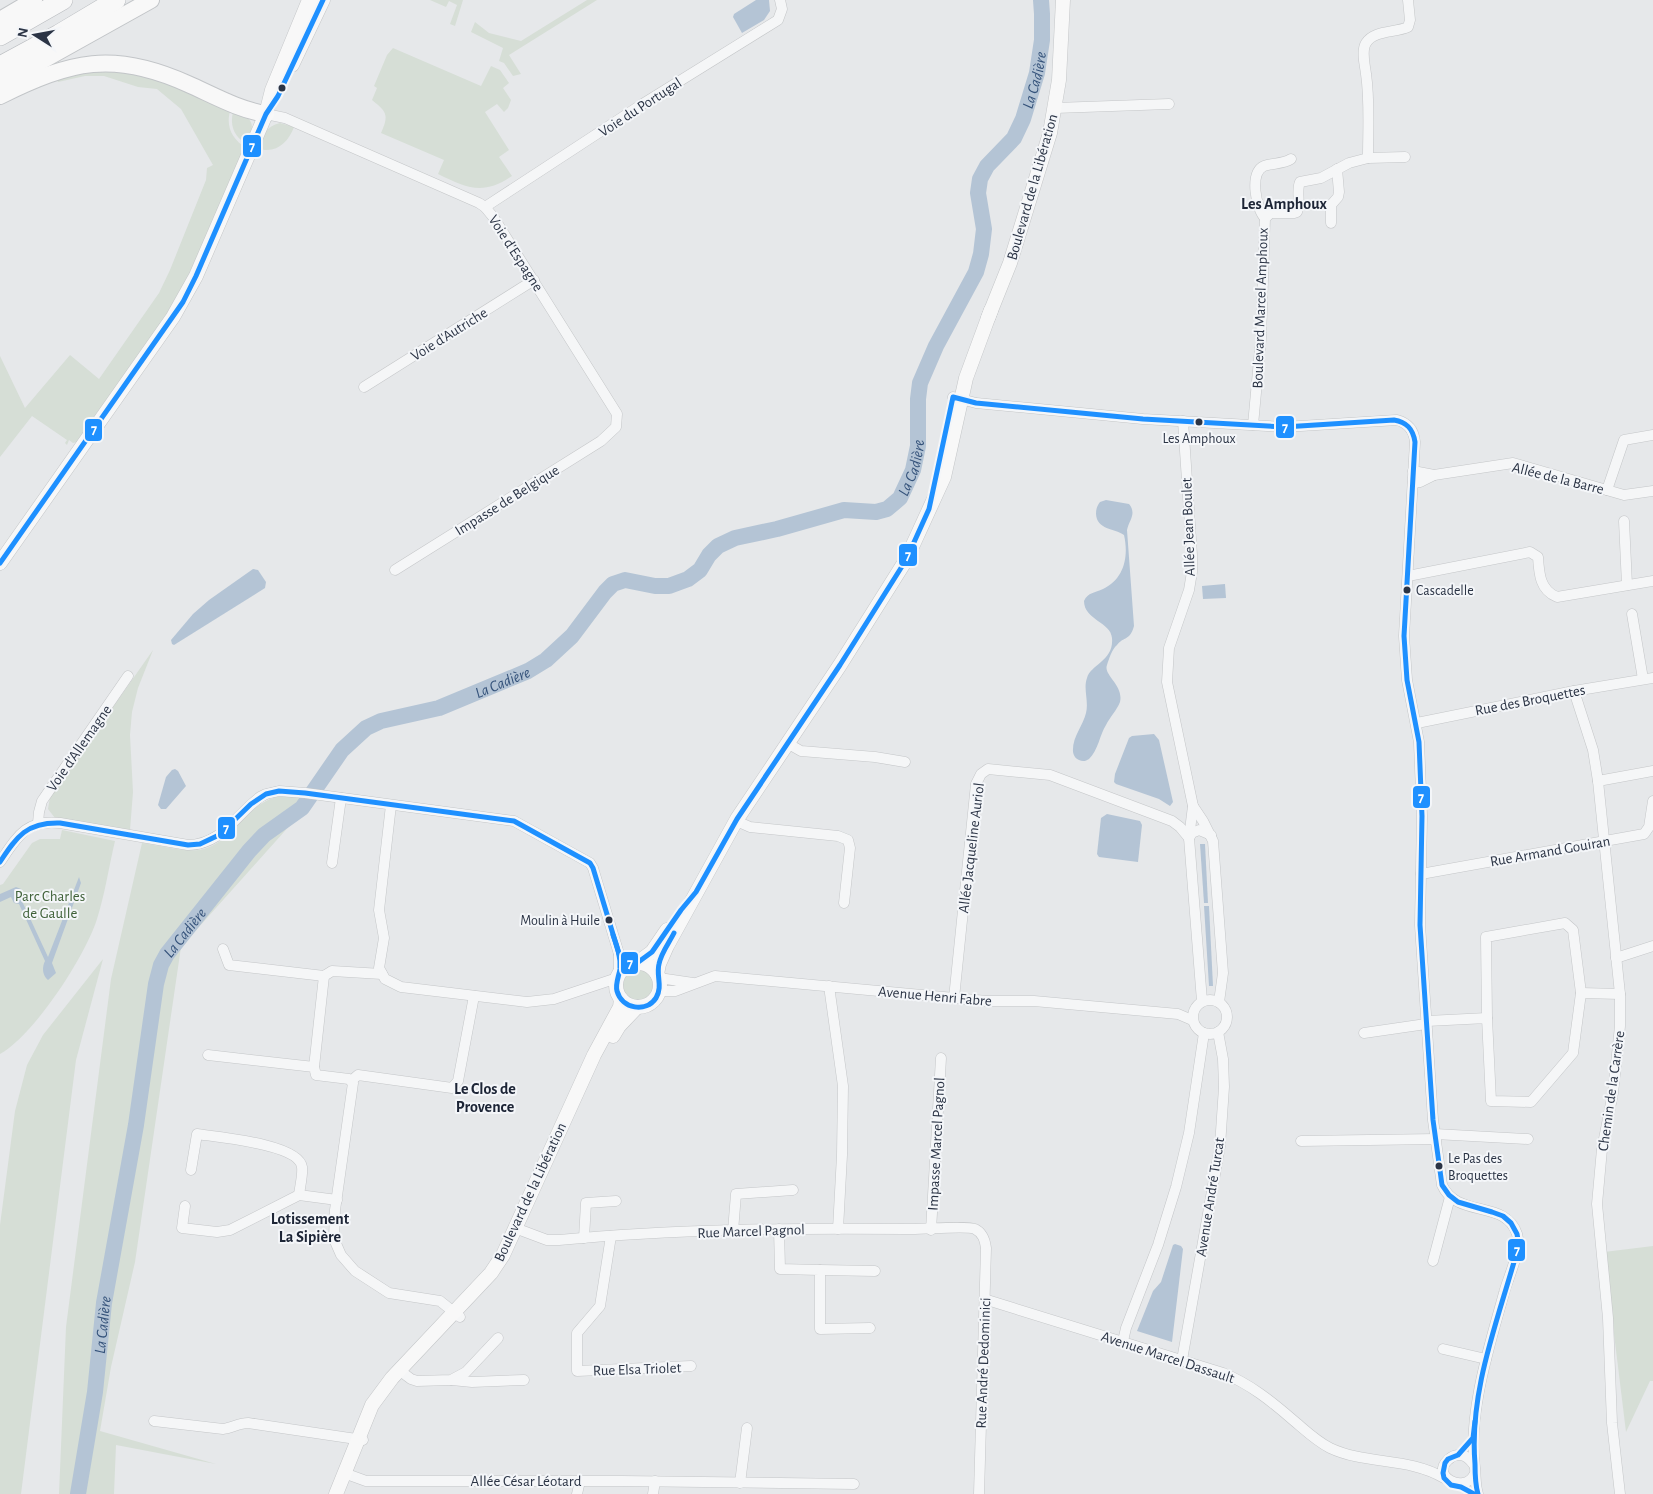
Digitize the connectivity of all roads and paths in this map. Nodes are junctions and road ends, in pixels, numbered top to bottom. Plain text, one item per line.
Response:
1 (13, 0) edge
2 (34, 0) edge
3 (63, 0) edge
4 (116, 0) edge
5 (151, 0) edge
6 (309, 0) edge
7 (322, 0) edge
8 (780, 0) edge
9 (1063, 0) edge
10 (1408, 0) edge
11 (0, 8) edge
12 (0, 20) edge
13 (0, 36) edge
14 (0, 66) edge
15 (0, 85) edge
16 (0, 96) edge
17 (1168, 104) dead end
18 (1055, 108) junction
19 (266, 114) junction
20 (1368, 158) junction
21 (1405, 158) dead end
22 (1291, 159) dead end
23 (1338, 169) junction
24 (485, 207) junction
25 (1265, 218) junction
26 (1331, 223) dead end
27 (534, 280) junction
28 (364, 387) dead end
29 (957, 398) junction
30 (1183, 421) junction
31 (1254, 425) junction
32 (616, 427) joint
33 (1653, 435) edge
34 (1413, 471) junction
35 (1434, 475) junction
36 (1413, 483) junction
37 (1608, 490) junction
38 (1653, 491) edge
39 (1624, 521) dead end
40 (0, 563) edge
41 (395, 570) dead end
42 (1408, 576) junction
43 (1653, 581) edge
44 (1627, 585) junction
45 (1632, 614) dead end
46 (128, 676) dead end
47 (1648, 678) edge
48 (1574, 691) junction
49 (1416, 723) junction
50 (787, 743) junction
51 (905, 762) dead end
52 (1653, 772) edge
53 (1598, 782) junction
54 (341, 798) junction
55 (1653, 801) edge
56 (390, 805) junction
57 (1193, 806) junction
58 (737, 819) junction
59 (38, 823) junction
60 (1211, 835) junction
61 (1189, 838) junction
62 (1604, 842) junction
63 (0, 862) edge
64 (332, 863) dead end
65 (1421, 874) junction
66 (696, 892) junction
67 (844, 903) dead end
68 (1653, 946) edge
69 (223, 949) dead end
70 (619, 954) junction
71 (1616, 958) junction
72 (634, 964) junction
73 (382, 974) junction
74 (324, 976) junction
75 (659, 981) junction
76 (618, 984) junction
77 (829, 986) junction
78 (1581, 993) junction
79 (1620, 994) junction
80 (474, 996) junction
81 (954, 998) junction
82 (1202, 1001) junction
83 (1219, 1002) junction
84 (637, 1007) junction
85 (1194, 1009) junction
86 (1178, 1014) junction
87 (1487, 1018) junction
88 (1192, 1020) junction
89 (1426, 1022) junction
90 (1218, 1032) junction
91 (1364, 1032) dead end
92 (1204, 1033) junction
93 (208, 1055) dead end
94 (941, 1058) dead end
95 (314, 1067) junction
96 (351, 1081) junction
97 (1435, 1136) junction
98 (1528, 1139) dead end
99 (1301, 1141) dead end
100 (191, 1170) dead end
101 (793, 1190) dead end
102 (299, 1195) junction
103 (1450, 1197) junction
104 (337, 1200) junction
105 (616, 1201) dead end
106 (185, 1206) dead end
107 (518, 1229) junction
108 (779, 1229) junction
109 (838, 1229) junction
110 (931, 1230) junction
111 (734, 1231) junction
112 (980, 1233) joint
113 (611, 1236) junction
114 (584, 1238) junction
115 (1432, 1261) dead end
116 (820, 1270) junction
117 (875, 1271) dead end
118 (984, 1299) junction
119 (457, 1314) junction
120 (870, 1328) dead end
121 (498, 1338) dead end
122 (1123, 1341) junction
123 (1443, 1349) dead end
124 (1486, 1359) junction
125 (1182, 1360) junction
126 (691, 1366) dead end
127 (402, 1373) junction
128 (451, 1380) junction
129 (524, 1380) dead end
130 (154, 1421) dead end
131 (747, 1428) dead end
132 (1473, 1438) junction
133 (360, 1439) junction
134 (1458, 1455) junction
135 (1445, 1463) junction
136 (1422, 1468) junction
137 (1474, 1470) junction
138 (347, 1474) junction
139 (1444, 1478) junction
140 (580, 1481) junction
141 (655, 1482) junction
142 (740, 1483) junction
143 (854, 1484) dead end
144 (1461, 1487) junction
145 (336, 1494) edge
146 (342, 1494) edge
147 (577, 1494) edge
148 (653, 1494) edge
149 (979, 1494) edge
150 (1476, 1494) edge
151 (1620, 1494) edge

1 - 11 main road
2 - 12 main road
3 - 13 highway
4 - 14 highway
5 - 15 main road
6 - 19 street
7 - 19 street
8 - 24 street, Voie du Portugal
9 - 18 street, Boulevard de la Libération
10 - 20 street
16 - 19 main road
17 - 18 street
18 - 29 street, Boulevard de la Libération
19 - 24 street, Voie d'Espagne
19 - 40 street
20 - 21 street, Boulevard Marcel Amphoux
20 - 23 street, Boulevard Marcel Amphoux
22 - 25 street
23 - 25 street, Boulevard Marcel Amphoux
23 - 26 street
24 - 27 street, Voie d'Espagne
25 - 31 street, Boulevard Marcel Amphoux
27 - 28 street, Voie d'Autriche
27 - 32 street, Voie d'Espagne
29 - 30 street
29 - 50 street, Boulevard de la Libération
30 - 31 street
30 - 57 street, Allée Jean Boulet
31 - 34 street
32 - 41 street, Impasse de Belgique
33 - 37 street
34 - 35 street, Allée de la Barre
34 - 36 street
35 - 36 street, Allée de la Barre
35 - 37 street, Allée de la Barre
36 - 42 street
37 - 38 street, Allée de la Barre
39 - 44 street
42 - 44 street
42 - 49 street
43 - 44 street
45 - 47 street, Rue des Broquettes
46 - 59 street, Voie d'Allemagne
47 - 48 street, Rue des Broquettes
48 - 49 street, Rue des Broquettes
48 - 53 street, Chemin de la Carrère
49 - 65 street
50 - 51 street
50 - 58 street, Boulevard de la Libération
52 - 53 street
53 - 62 street, Chemin de la Carrère
54 - 56 street
54 - 59 street
54 - 64 street
55 - 62 street, Rue Armand Gouiran
56 - 70 street
56 - 73 street
57 - 60 street
57 - 61 street
58 - 66 street, Boulevard de la Libération
58 - 67 street
59 - 63 street
60 - 61 street
60 - 83 street
61 - 81 street, Allée Jacqueline Auriol
61 - 82 street
62 - 65 street, Rue Armand Gouiran
62 - 71 street, Chemin de la Carrère
65 - 89 street
66 - 72 street, Boulevard de la Libération
66 - 75 street, Boulevard de la Libération
68 - 71 street
69 - 74 street
70 - 72 street
70 - 76 street
71 - 79 street, Chemin de la Carrère
72 - 75 street
72 - 76 street, Boulevard de la Libération
73 - 74 street
73 - 80 street
74 - 95 street
75 - 77 street, Avenue Henri Fabre
75 - 84 street, Boulevard de la Libération
76 - 80 street
76 - 84 street
76 - 107 street, Boulevard de la Libération
77 - 81 street, Avenue Henri Fabre
77 - 109 street
78 - 79 street
78 - 87 street
78 - 87 street
79 - 151 street, Chemin de la Carrère
80 - 96 street
81 - 86 street, Avenue Henri Fabre
82 - 83 street
82 - 85 street
83 - 90 street
84 - 107 street, Boulevard de la Libération
85 - 86 street, Avenue Henri Fabre
85 - 88 street
86 - 88 street, Avenue Henri Fabre
87 - 89 street
88 - 92 street
89 - 91 street
89 - 97 street
90 - 92 street
90 - 125 street, Avenue André Turcat
92 - 122 street, Avenue André Turcat
93 - 95 street
94 - 110 street, Impasse Marcel Pagnol
95 - 96 street
96 - 104 street
97 - 98 street
97 - 99 street
97 - 103 street
100 - 102 street
101 - 111 street
102 - 104 street
102 - 106 street
103 - 115 street
103 - 124 street
104 - 119 street
105 - 114 street
107 - 114 street, Rue Marcel Pagnol
107 - 119 street, Boulevard de la Libération
108 - 109 street, Rue Marcel Pagnol
108 - 111 street, Rue Marcel Pagnol
108 - 116 street
109 - 110 street, Rue Marcel Pagnol
110 - 112 street, Rue Marcel Pagnol
111 - 113 street, Rue Marcel Pagnol
112 - 118 street, Rue André Dedominici
113 - 114 street, Rue Marcel Pagnol
113 - 126 street, Rue Elsa Triolet
116 - 117 street
116 - 120 street
118 - 122 street, Avenue Marcel Dassault
118 - 149 street, Rue André Dedominici
119 - 127 street, Boulevard de la Libération
121 - 128 street
122 - 125 street, Avenue Marcel Dassault
123 - 124 street
124 - 132 street
125 - 136 street, Avenue Marcel Dassault
127 - 128 street
127 - 133 street, Boulevard de la Libération
128 - 129 street
130 - 133 street
131 - 142 street
132 - 134 street
132 - 137 street
133 - 138 street, Boulevard de la Libération
134 - 135 street
134 - 137 street
135 - 136 street, Avenue Marcel Dassault
135 - 139 street
136 - 139 street, Avenue Marcel Dassault
137 - 144 street
137 - 150 street
138 - 140 street, Allée César Léotard
138 - 145 street, Boulevard de la Libération
138 - 146 street, Boulevard de la Libération
139 - 144 street
140 - 141 street, Allée César Léotard
140 - 147 street
141 - 142 street, Allée César Léotard
141 - 148 street
142 - 143 street, Allée César Léotard
144 - 150 street

